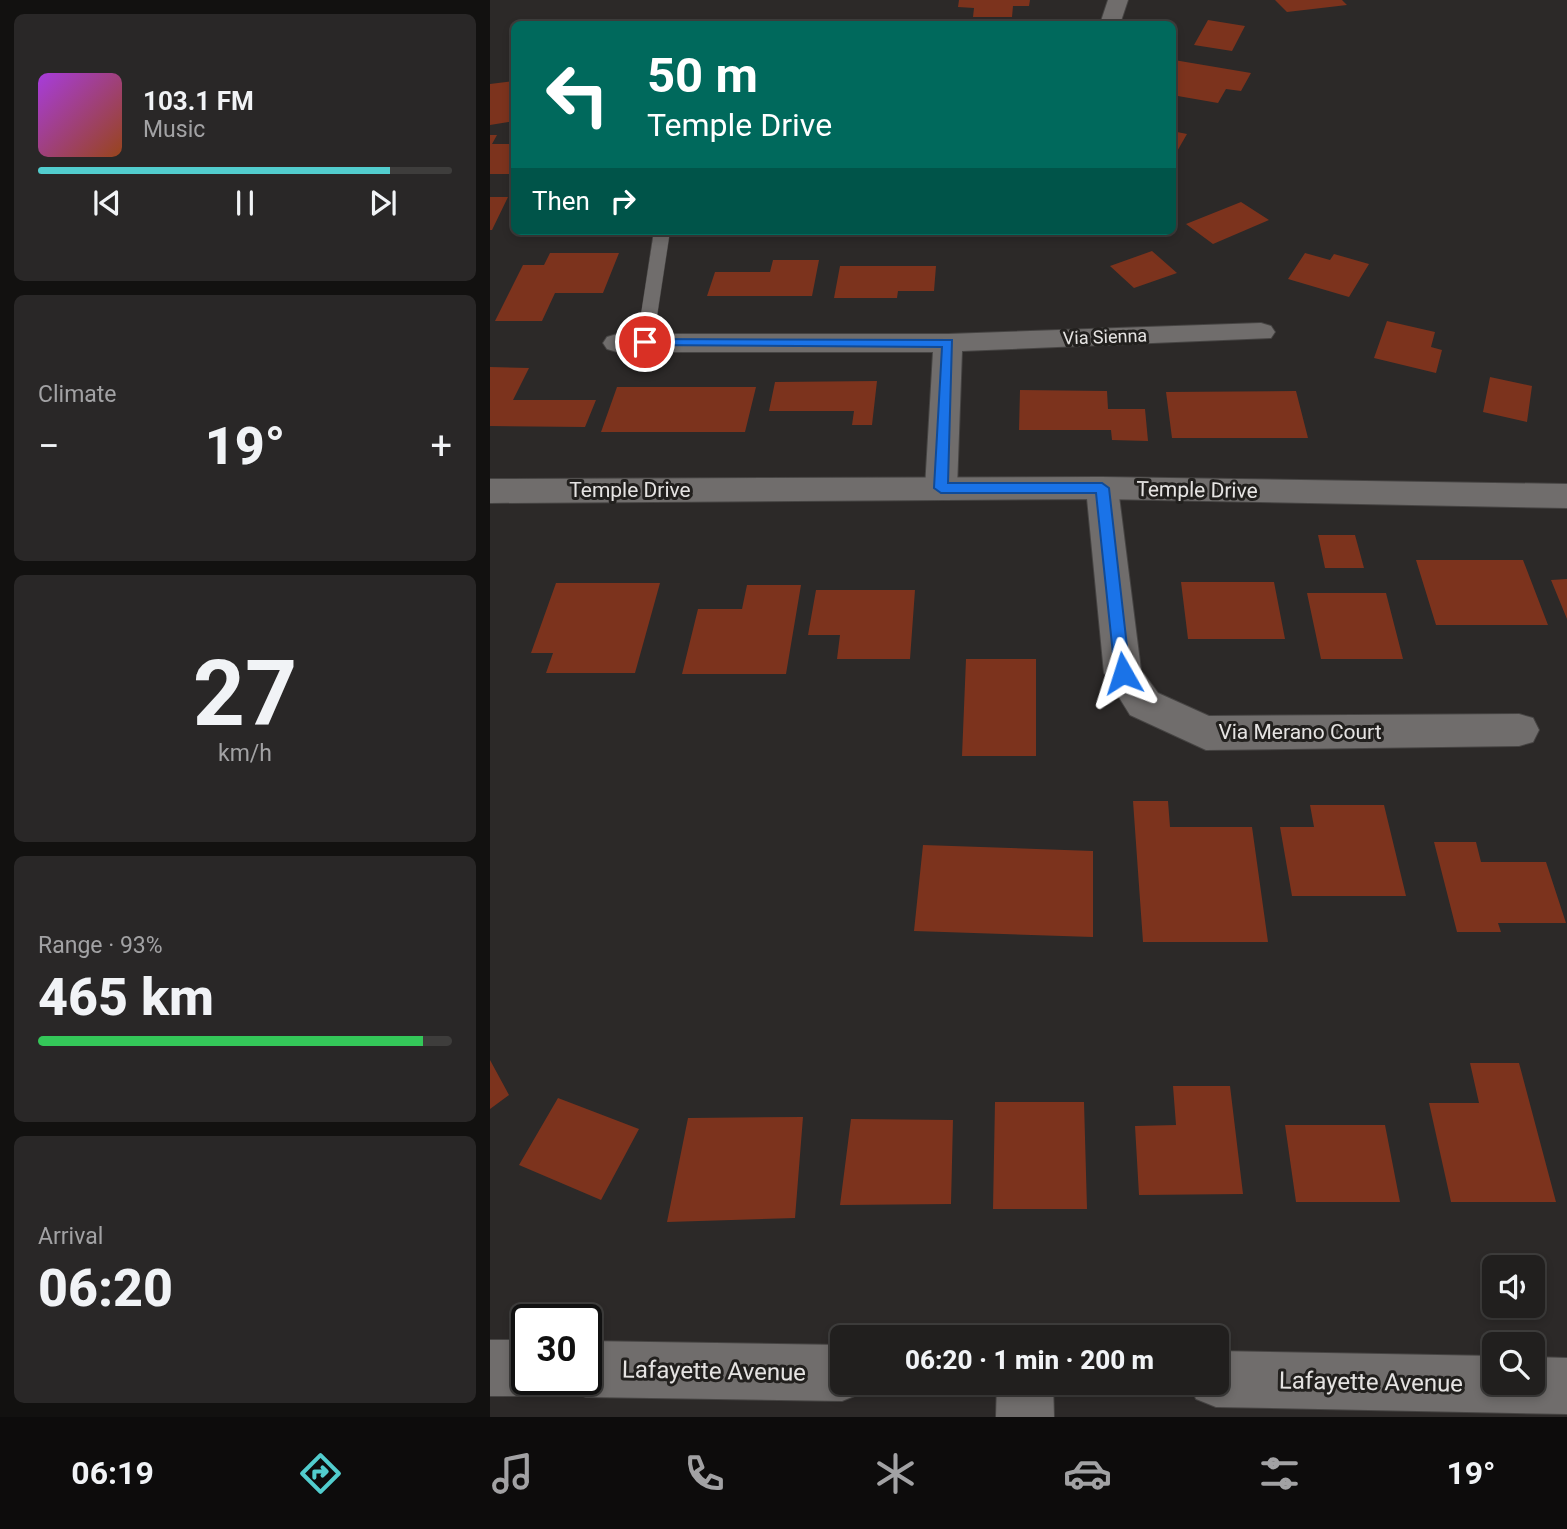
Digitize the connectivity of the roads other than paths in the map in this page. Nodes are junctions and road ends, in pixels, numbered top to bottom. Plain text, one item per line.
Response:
1 (1118, 0) edge
2 (1111, 21) edge
3 (661, 235) edge
4 (1261, 332) dead end
5 (617, 342) joint
6 (948, 343) junction
7 (941, 488) junction
8 (1102, 488) junction
9 (490, 491) edge
10 (1567, 496) edge
11 (1519, 730) dead end
12 (490, 1368) edge
13 (511, 1368) edge
14 (602, 1369) edge
15 (830, 1373) edge
16 (1229, 1379) edge
17 (1567, 1386) edge
18 (1025, 1395) edge
19 (1025, 1417) edge

1 - 2 street
3 - 5 lane
4 - 6 street, Via Sienna
5 - 6 street, Via Sienna
6 - 7 street
7 - 8 street, Temple Drive
7 - 9 street, Temple Drive
8 - 10 street, Temple Drive
8 - 11 street, Via Merano Court
12 - 13 street
14 - 15 street, Lafayette Avenue
16 - 17 street, Lafayette Avenue
18 - 19 street

